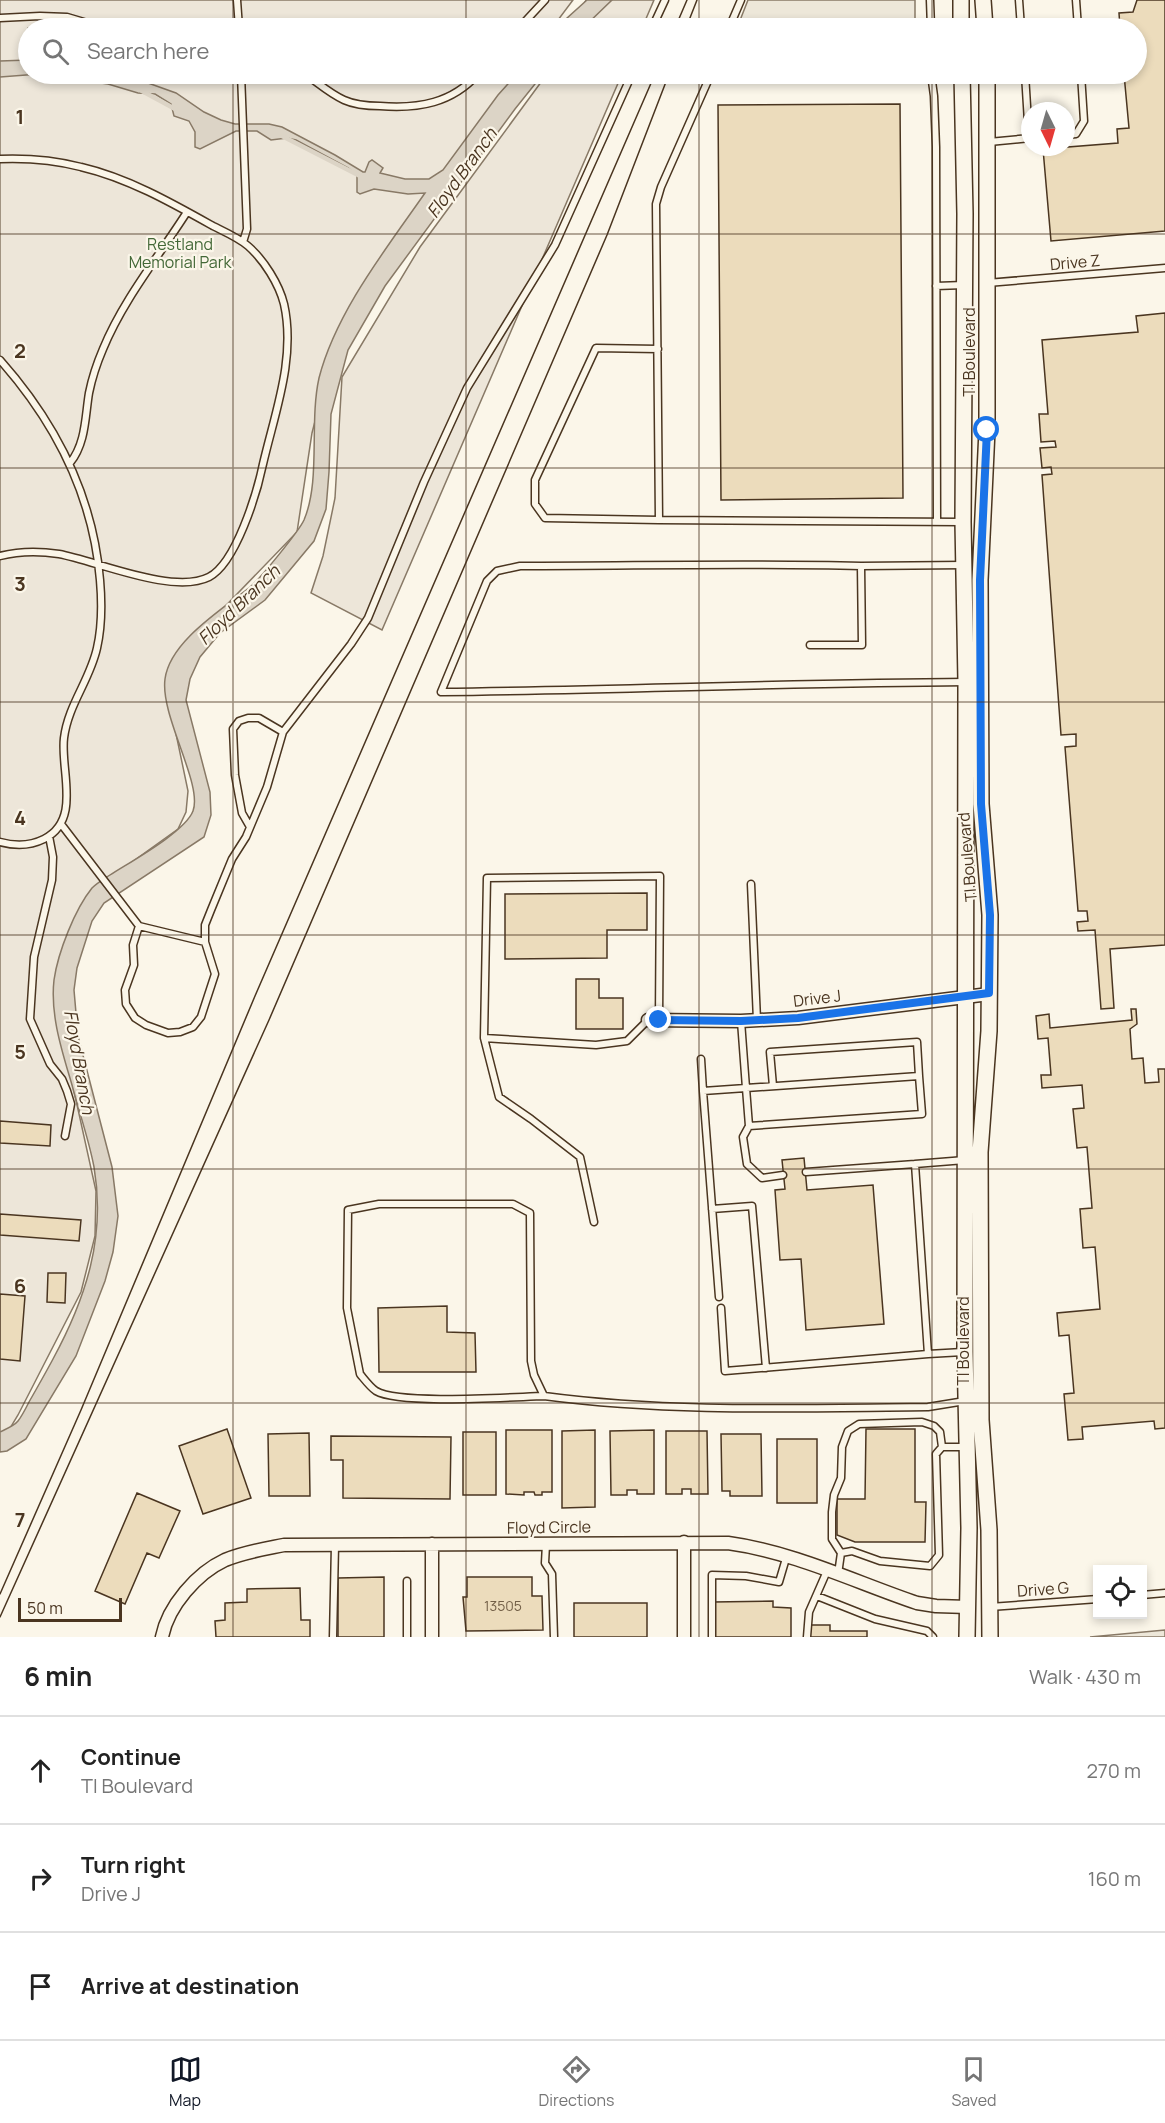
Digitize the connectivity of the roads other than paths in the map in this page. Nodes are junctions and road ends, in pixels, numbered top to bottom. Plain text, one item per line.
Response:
1 (237, 0) edge
2 (545, 0) edge
3 (665, 0) edge
4 (741, 0) edge
5 (930, 0) edge
6 (961, 0) edge
7 (982, 0) edge
8 (1019, 0) edge
9 (1076, 0) edge
10 (0, 18) edge
11 (70, 18) edge
12 (238, 18) edge
13 (528, 18) edge
14 (657, 18) edge
15 (733, 18) edge
16 (931, 18) edge
17 (961, 18) edge
18 (984, 18) edge
19 (1020, 18) edge
20 (1077, 18) edge
21 (241, 84) edge
22 (319, 84) edge
23 (468, 84) edge
24 (627, 84) edge
25 (706, 84) edge
26 (932, 84) edge
27 (962, 84) edge
28 (988, 84) edge
29 (1026, 84) edge
30 (1082, 84) edge
31 (1027, 102) edge
32 (1075, 134) edge
33 (1021, 139) edge
34 (988, 142) junction
35 (0, 159) edge
36 (187, 212) junction
37 (243, 242) junction
38 (1165, 268) edge
39 (987, 283) junction
40 (964, 285) junction
41 (936, 286) junction
42 (658, 349) junction
43 (0, 360) edge
44 (70, 463) junction
45 (659, 520) junction
46 (937, 522) junction
47 (963, 522) junction
48 (0, 556) edge
49 (99, 564) junction
50 (965, 565) junction
51 (861, 566) junction
52 (810, 645) dead end
53 (966, 682) junction
54 (283, 732) junction
55 (61, 824) junction
56 (250, 826) junction
57 (49, 836) junction
58 (0, 842) edge
59 (751, 884) dead end
60 (139, 926) junction
61 (205, 942) junction
62 (989, 993) junction
63 (966, 996) junction
64 (653, 1020) junction
65 (757, 1020) junction
66 (741, 1021) junction
67 (484, 1038) junction
68 (701, 1059) dead end
69 (919, 1076) junction
70 (773, 1086) junction
71 (746, 1088) junction
72 (703, 1091) junction
73 (749, 1126) junction
74 (64, 1136) dead end
75 (966, 1160) junction
76 (915, 1164) junction
77 (806, 1172) dead end
78 (783, 1175) dead end
79 (712, 1209) junction
80 (594, 1222) dead end
81 (719, 1297) dead end
82 (721, 1308) dead end
83 (964, 1352) junction
84 (928, 1354) junction
85 (766, 1368) junction
86 (544, 1396) junction
87 (981, 1400) junction
88 (965, 1401) junction
89 (942, 1447) junction
90 (966, 1447) junction
91 (684, 1542) junction
92 (546, 1543) junction
93 (432, 1544) junction
94 (335, 1545) junction
95 (841, 1553) junction
96 (787, 1555) junction
97 (833, 1573) junction
98 (407, 1581) dead end
99 (1165, 1593) edge
100 (1147, 1595) edge
101 (817, 1596) junction
102 (1093, 1599) edge
103 (968, 1607) junction
104 (990, 1607) junction
105 (162, 1637) edge
106 (333, 1637) edge
107 (407, 1637) edge
108 (432, 1637) edge
109 (554, 1637) edge
110 (684, 1637) edge
111 (712, 1637) edge
112 (807, 1637) edge
113 (933, 1637) edge
114 (967, 1637) edge
115 (990, 1637) edge

1 - 12 lane
2 - 13 lane
3 - 14 lane
4 - 15 lane
5 - 16 lane
6 - 17 street
7 - 18 street
8 - 19 lane
9 - 20 lane
10 - 11 lane
21 - 37 lane
22 - 23 lane
24 - 54 lane
25 - 42 lane
26 - 41 lane
27 - 40 street, TI Boulevard
28 - 34 street, TI Boulevard
29 - 31 lane
30 - 32 lane
33 - 34 lane
34 - 39 street, TI Boulevard
35 - 36 lane
36 - 37 lane
36 - 44 lane
37 - 49 lane
38 - 39 lane, Drive Z
39 - 40 street
39 - 62 street, TI Boulevard
40 - 41 lane
40 - 47 street, TI Boulevard
41 - 46 lane
42 - 45 lane
42 - 45 lane
43 - 44 lane
44 - 49 lane
45 - 46 lane
46 - 47 lane
47 - 50 street, TI Boulevard
48 - 49 lane
49 - 55 lane
50 - 51 lane
50 - 53 street, TI Boulevard
51 - 52 lane
51 - 53 lane
53 - 63 street, TI Boulevard
54 - 56 lane
54 - 56 lane
55 - 57 lane
55 - 60 lane
56 - 61 lane
57 - 58 lane
57 - 74 lane
59 - 65 lane
60 - 61 lane
60 - 61 lane
62 - 63 street, Drive J
62 - 87 street, TI Boulevard
63 - 65 street, Drive J
63 - 75 street, TI Boulevard
64 - 66 street, Drive J
64 - 67 lane
64 - 67 lane
65 - 66 street, Drive J
66 - 71 lane
67 - 80 lane
68 - 72 lane
69 - 70 lane
69 - 70 lane
69 - 73 lane
70 - 71 lane
71 - 72 lane
71 - 73 lane
72 - 79 lane
73 - 78 lane
75 - 76 lane
75 - 83 street, TI Boulevard
76 - 77 lane
76 - 84 lane
79 - 81 lane
79 - 85 lane
82 - 85 lane
83 - 84 lane
83 - 88 street, TI Boulevard
84 - 85 lane
86 - 86 lane
86 - 88 lane
87 - 88 lane
87 - 104 street, TI Boulevard
88 - 90 street, TI Boulevard
89 - 90 lane
89 - 95 lane
89 - 95 lane
90 - 103 street, TI Boulevard
91 - 92 street, Floyd Circle
91 - 96 street, Floyd Circle
91 - 110 street
92 - 93 street, Floyd Circle
92 - 109 lane
93 - 94 street, Floyd Circle
93 - 108 street
94 - 105 street, Floyd Circle
94 - 106 lane
95 - 97 lane
96 - 97 street, Floyd Circle
96 - 111 lane
97 - 101 lane
97 - 103 street, Floyd Circle
98 - 107 lane
99 - 100 lane
101 - 112 lane
101 - 113 lane
102 - 104 lane, Drive G
103 - 104 street
103 - 114 street, TI Boulevard
104 - 115 street, TI Boulevard

